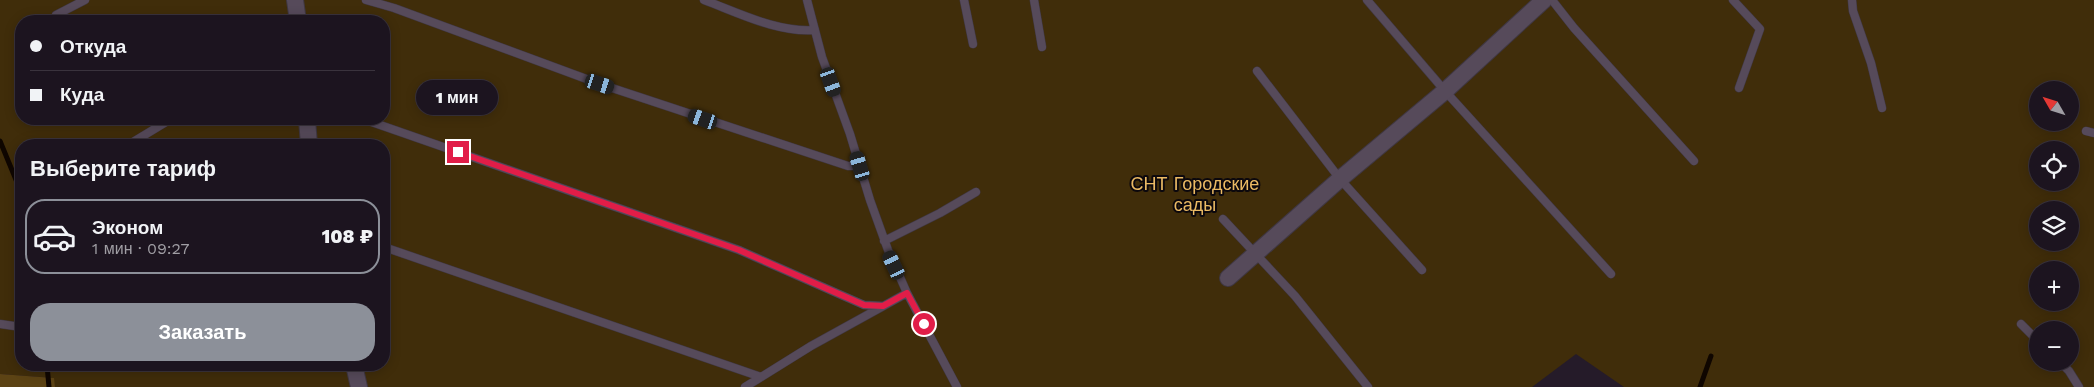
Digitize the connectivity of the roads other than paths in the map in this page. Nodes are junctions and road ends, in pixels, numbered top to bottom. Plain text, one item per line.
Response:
1 (85, 0) edge
2 (296, 0) edge
3 (366, 0) edge
4 (704, 0) edge
5 (807, 0) edge
6 (964, 0) edge
7 (1034, 0) edge
8 (1367, 0) edge
9 (1544, 0) edge
10 (1552, 0) edge
11 (1733, 0) edge
12 (1852, 0) edge
13 (56, 15) dead end
14 (297, 15) edge
15 (815, 30) junction
16 (973, 44) dead end
17 (1042, 47) dead end
18 (1258, 72) dead end
19 (1739, 88) dead end
20 (1445, 91) junction
21 (1882, 108) dead end
22 (161, 125) edge
23 (308, 125) edge
24 (380, 125) edge
25 (138, 139) edge
26 (309, 139) edge
27 (1694, 161) dead end
28 (860, 166) junction
29 (1340, 179) junction
30 (976, 192) dead end
31 (1223, 219) dead end
32 (884, 241) junction
33 (390, 249) edge
34 (1254, 254) junction
35 (1422, 270) dead end
36 (1611, 274) dead end
37 (1228, 278) dead end
38 (907, 293) junction
39 (883, 306) junction
40 (0, 324) edge
41 (2021, 324) dead end
42 (15, 326) edge
43 (2029, 332) edge
44 (355, 371) edge
45 (2069, 371) edge
46 (761, 377) junction
47 (359, 387) edge
48 (746, 387) edge
49 (957, 387) edge
50 (1368, 387) edge
51 (2079, 387) edge

1 - 13 lane
2 - 14 street
3 - 28 lane
4 - 15 lane
5 - 15 lane
6 - 16 lane
7 - 17 lane
8 - 20 lane
9 - 20 street
10 - 27 lane
11 - 19 lane
12 - 21 lane
15 - 28 lane
18 - 29 lane
20 - 29 street
20 - 36 lane
22 - 25 lane
23 - 26 street
24 - 39 lane
28 - 32 lane
29 - 34 street
29 - 35 lane
30 - 32 lane
31 - 34 lane
32 - 38 lane
33 - 46 lane
34 - 37 street
34 - 50 lane
38 - 39 lane
38 - 49 lane
39 - 46 lane
40 - 42 lane
41 - 43 lane
44 - 47 street
45 - 51 lane
46 - 48 lane

